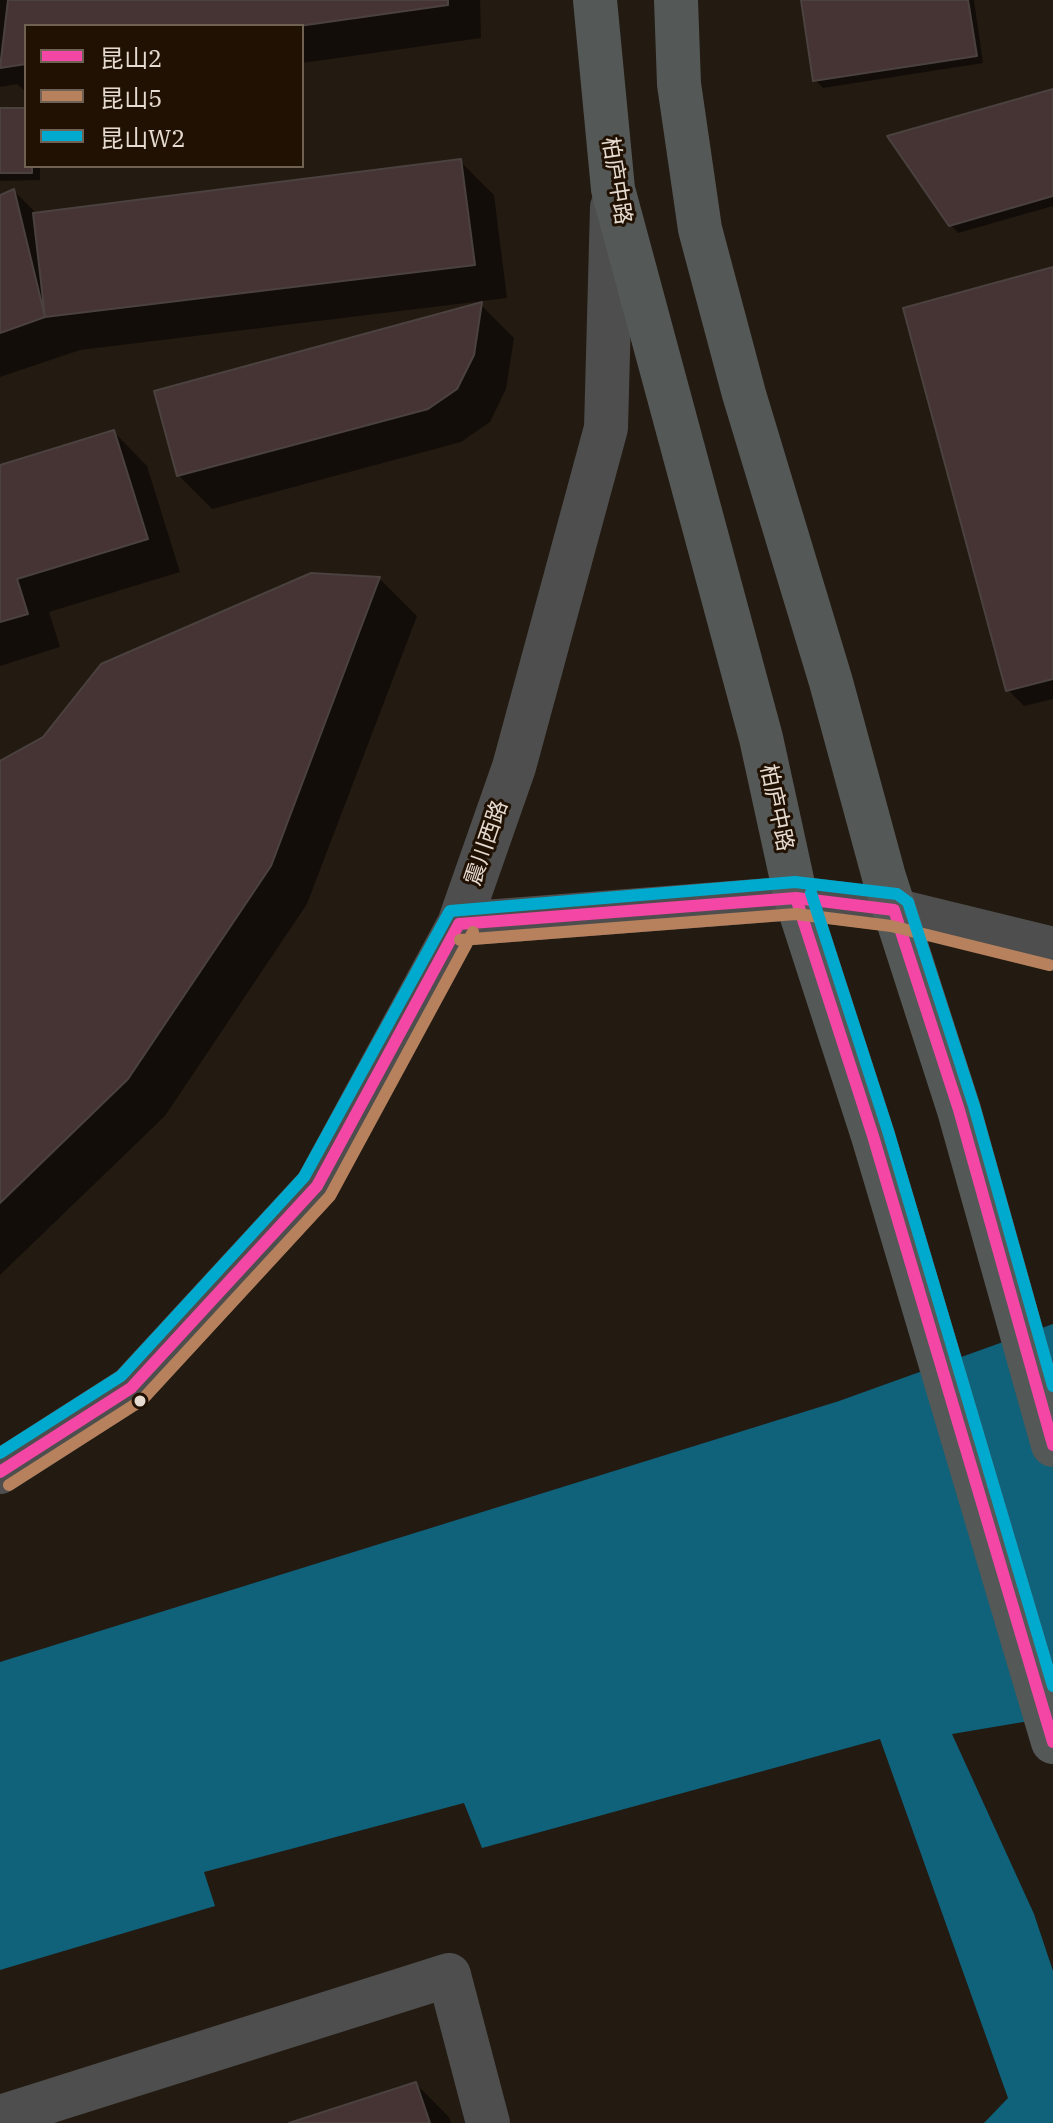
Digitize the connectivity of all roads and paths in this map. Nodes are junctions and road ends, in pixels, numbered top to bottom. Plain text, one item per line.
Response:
1 (595, 0) edge
2 (676, 0) edge
3 (613, 189) junction
4 (796, 898) junction
5 (894, 910) junction
6 (459, 924) junction
7 (1053, 949) edge
8 (1053, 1445) edge
9 (0, 1472) edge
10 (1053, 1742) edge
11 (0, 2117) edge
12 (488, 2123) edge

1 - 3 main road, 柏庐中路
2 - 5 main road
3 - 4 main road, 柏庐中路
3 - 6 street, 震川西路
4 - 5 street
4 - 6 street
4 - 10 main road, 柏庐中路
5 - 7 street
5 - 8 main road
6 - 9 street, 震川西路
11 - 12 street

